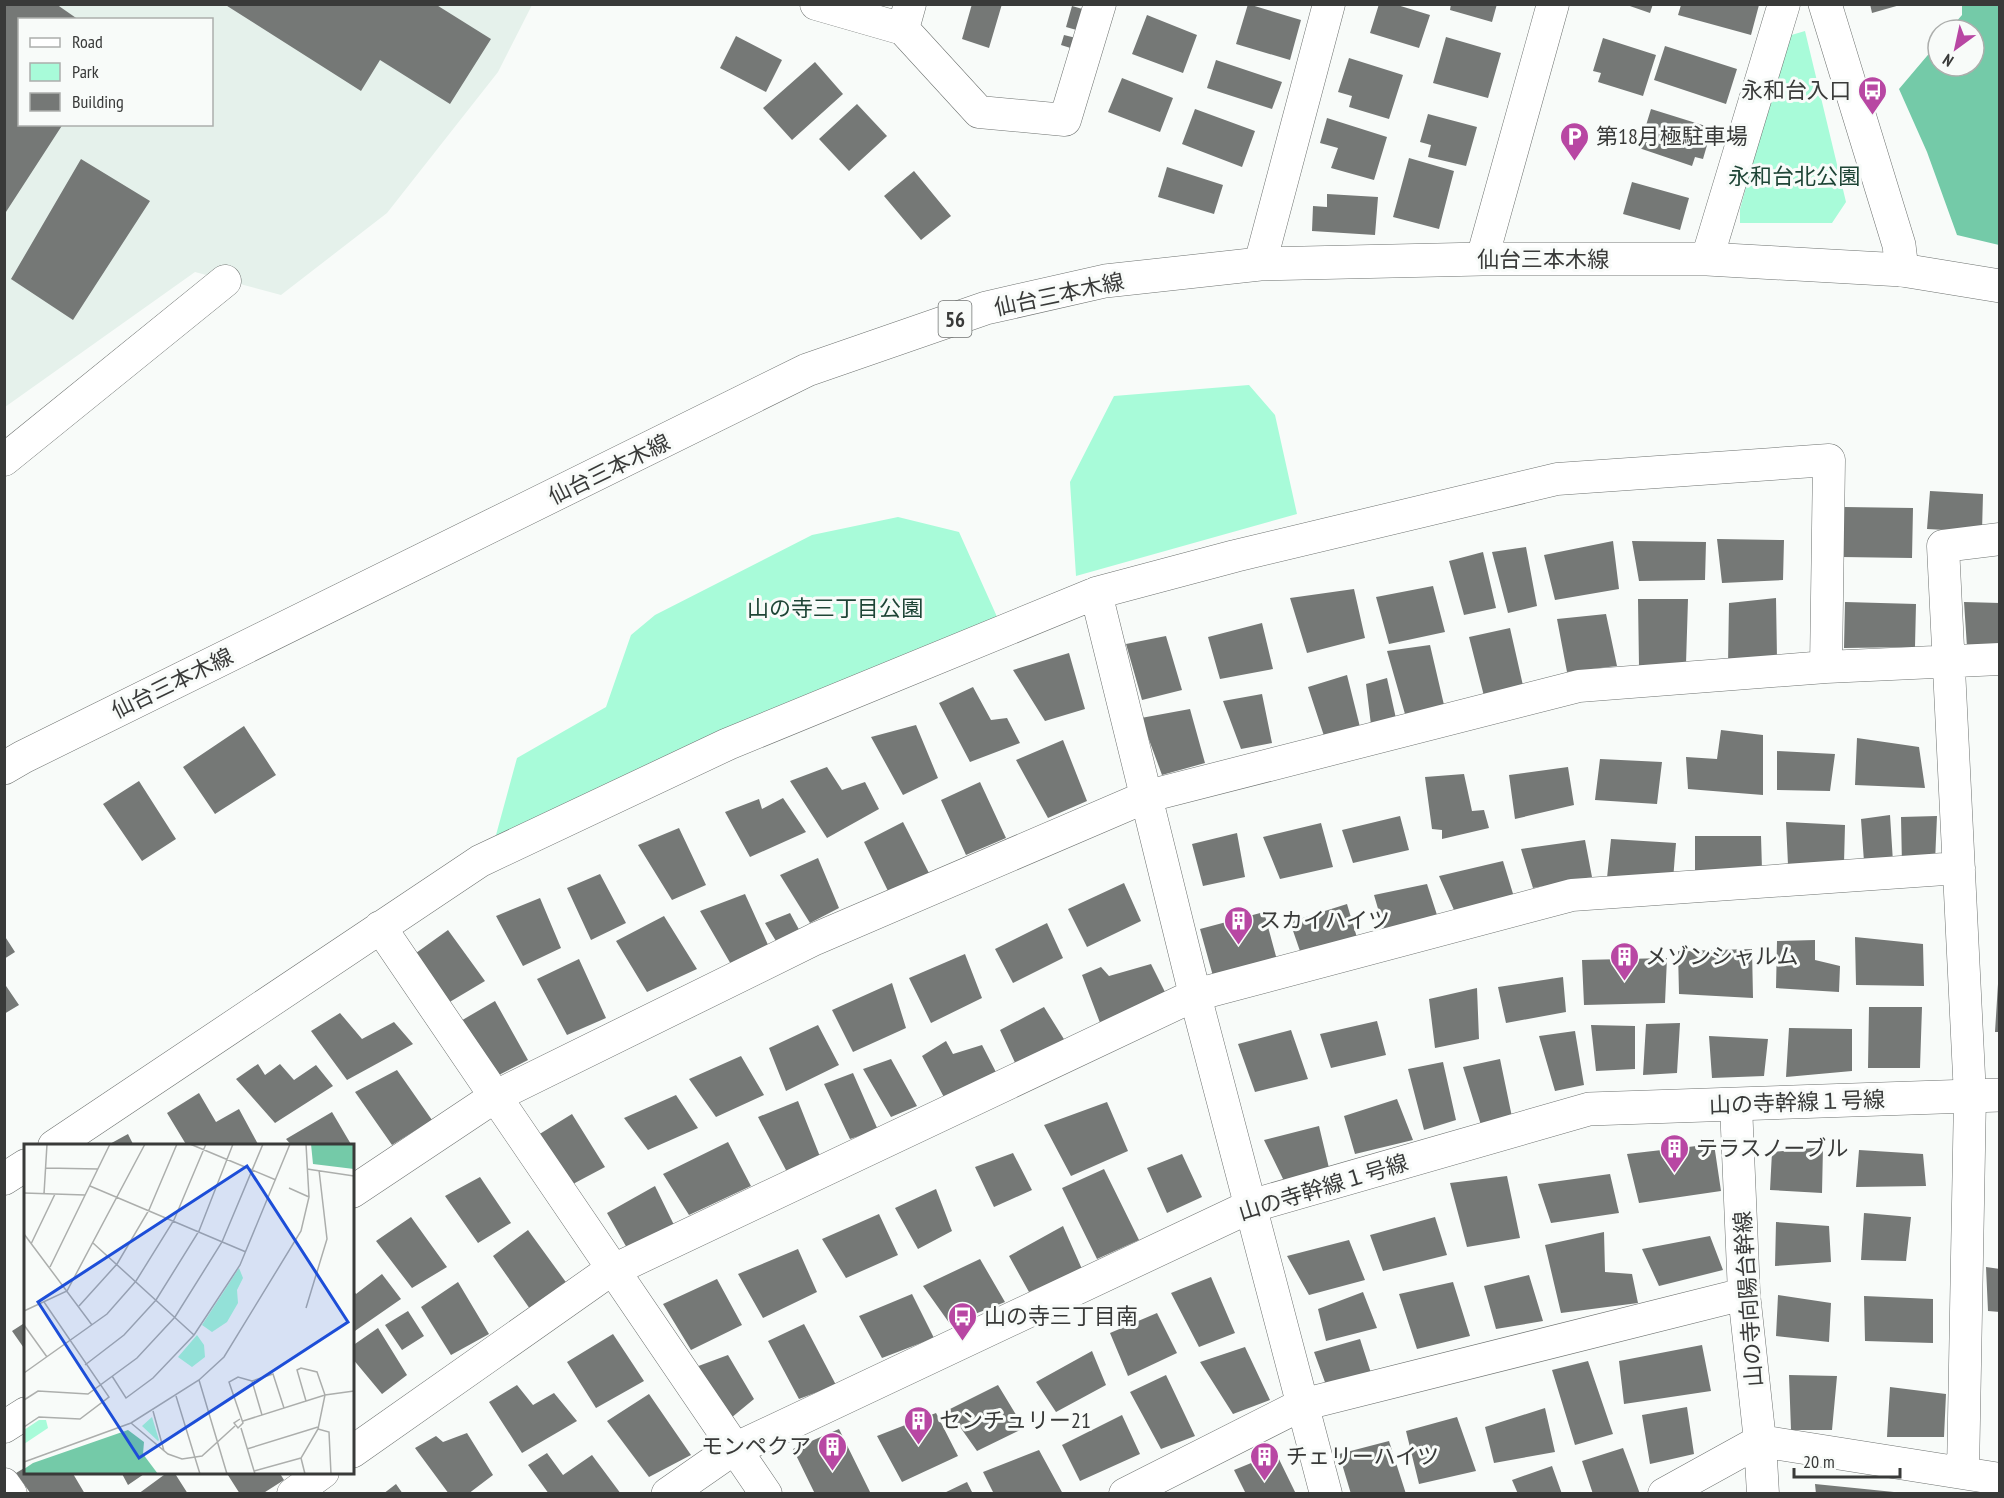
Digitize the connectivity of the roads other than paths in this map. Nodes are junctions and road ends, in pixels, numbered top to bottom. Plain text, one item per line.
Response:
1 (816, 4) edge
2 (1100, 4) edge
3 (1329, 4) edge
4 (1553, 4) edge
5 (1784, 4) edge
6 (1826, 4) edge
7 (907, 17) edge
8 (1707, 259) junction
9 (1482, 260) junction
10 (1260, 264) junction
11 (1902, 270) junction
12 (225, 281) dead end
13 (2000, 286) edge
14 (4, 460) edge
15 (2000, 539) edge
16 (1096, 593) junction
17 (2000, 659) edge
18 (1948, 662) junction
19 (1826, 668) junction
20 (4, 768) edge
21 (1148, 796) junction
22 (1959, 868) junction
23 (380, 927) junction
24 (1196, 995) junction
25 (1985, 1095) edge
26 (496, 1096) junction
27 (1736, 1105) junction
28 (57, 1144) edge
29 (24, 1166) edge
30 (4, 1179) edge
31 (354, 1191) edge
32 (1251, 1206) junction
33 (614, 1270) junction
34 (1744, 1294) junction
35 (1301, 1406) junction
36 (24, 1414) edge
37 (4, 1427) edge
38 (1760, 1441) junction
39 (736, 1449) junction
40 (354, 1451) edge
41 (1963, 1473) junction
42 (322, 1474) edge
43 (2000, 1479) edge
44 (4, 1484) edge
45 (11, 1494) edge
46 (293, 1494) edge
47 (668, 1494) edge
48 (766, 1494) edge
49 (1125, 1494) edge
50 (1326, 1494) edge
51 (1664, 1494) edge
52 (1762, 1494) edge

1 - 7 street
2 - 7 street
3 - 10 street
4 - 9 street
5 - 8 street
6 - 11 main road
8 - 9 main road, 仙台三本木線 / 56
8 - 11 main road, 仙台三本木線 / 56
9 - 10 main road, 仙台三本木線 / 56
10 - 20 main road, 仙台三本木線 / 56
11 - 13 main road, 仙台三本木線 / 56
12 - 14 street
15 - 18 street
16 - 19 street
16 - 21 street
16 - 23 street
17 - 18 street
18 - 19 street
18 - 22 street
19 - 21 street
21 - 24 street
21 - 26 street
22 - 24 street
22 - 25 street
23 - 26 street
23 - 28 street
24 - 32 street
24 - 33 street
25 - 27 main road, 山の寺幹線１号線
25 - 41 street
26 - 31 street
26 - 33 street
27 - 32 main road, 山の寺幹線１号線
27 - 34 street, 山の寺向陽台幹線
29 - 30 street
32 - 35 street
32 - 39 main road, 山の寺幹線１号線
33 - 39 street
33 - 40 street
34 - 35 street
34 - 38 street, 山の寺向陽台幹線
35 - 49 street
35 - 50 street
36 - 37 street
38 - 41 street
38 - 51 street
38 - 52 street, 山の寺向陽台幹線
39 - 47 main road, 山の寺幹線１号線
39 - 48 street
41 - 43 street
42 - 46 street
44 - 45 street

